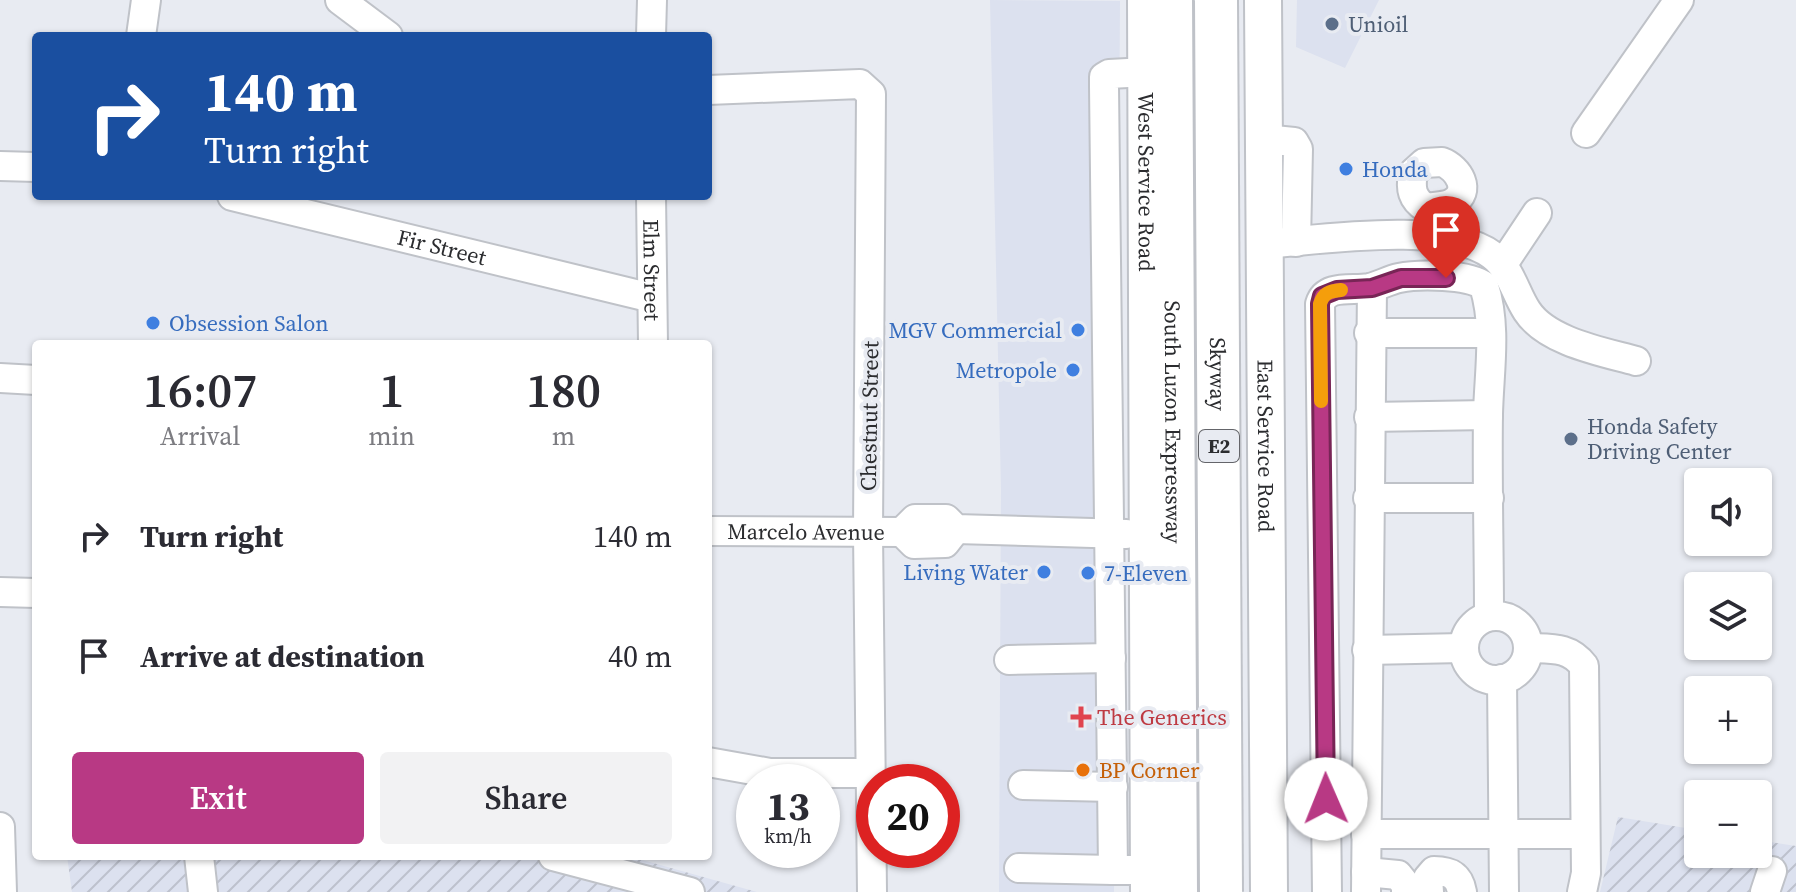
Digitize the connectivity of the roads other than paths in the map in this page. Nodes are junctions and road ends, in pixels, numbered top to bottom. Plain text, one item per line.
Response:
1 (146, 0) edge
2 (340, 0) edge
3 (652, 0) edge
4 (1146, 0) edge
5 (1171, 0) edge
6 (1191, 0) edge
7 (1216, 0) edge
8 (1232, 0) edge
9 (1263, 0) edge
10 (1679, 0) edge
11 (142, 32) edge
12 (383, 32) edge
13 (651, 32) edge
14 (1147, 72) junction
15 (712, 90) edge
16 (1586, 133) dead end
17 (0, 166) edge
18 (32, 167) edge
19 (248, 200) edge
20 (651, 200) edge
21 (1147, 209) junction
22 (1106, 210) junction
23 (1537, 213) dead end
24 (1280, 243) junction
25 (1503, 264) junction
26 (1372, 288) junction
27 (652, 298) junction
28 (1105, 318) junction
29 (1148, 318) junction
30 (1369, 333) junction
31 (1491, 333) junction
32 (653, 340) edge
33 (1636, 361) dead end
34 (0, 378) edge
35 (32, 380) edge
36 (1488, 415) junction
37 (1369, 417) junction
38 (1368, 498) junction
39 (1489, 498) junction
40 (1232, 524) junction
41 (1160, 529) junction
42 (712, 531) edge
43 (868, 532) junction
44 (1109, 534) junction
45 (0, 592) edge
46 (32, 593) edge
47 (1489, 616) junction
48 (1463, 648) junction
49 (1528, 648) junction
50 (1367, 650) junction
51 (1111, 658) junction
52 (1009, 660) dead end
53 (1502, 679) junction
54 (712, 763) edge
55 (870, 764) edge
56 (856, 773) edge
57 (1023, 785) dead end
58 (1113, 787) junction
59 (0, 827) edge
60 (1366, 834) junction
61 (1503, 834) junction
62 (1585, 834) junction
63 (199, 860) edge
64 (568, 860) edge
65 (872, 868) edge
66 (1019, 868) dead end
67 (1113, 870) junction
68 (1366, 882) edge
69 (1158, 885) edge
70 (2, 887) edge
71 (203, 892) edge
72 (690, 892) edge
73 (872, 892) edge
74 (1194, 892) edge
75 (1221, 892) edge
76 (1234, 892) edge
77 (1269, 892) edge
78 (1327, 892) edge
79 (1406, 892) edge
80 (1429, 892) edge
81 (1462, 892) edge
82 (1504, 892) edge
83 (1582, 892) edge

1 - 11 street
2 - 12 street
3 - 13 street
4 - 14 main road, West Service Road
5 - 41 highway, South Luzon Expressway / E2
6 - 74 highway, Skyway / E2
7 - 75 highway, Skyway / E2, bridge
8 - 40 highway, E2
9 - 24 main road, East Service Road
10 - 16 street
14 - 21 main road, West Service Road
14 - 22 street
15 - 43 street, Chestnut Street
17 - 18 street
19 - 27 street, Fir Street
20 - 27 street, Elm Street
21 - 22 street
21 - 29 main road, West Service Road
22 - 28 street
23 - 25 street
24 - 25 street
24 - 77 main road, East Service Road
25 - 33 street
26 - 30 street
26 - 31 street
26 - 78 street
27 - 32 street, Elm Street
28 - 29 street
28 - 44 street
29 - 41 main road, West Service Road
30 - 31 street
30 - 37 street
31 - 36 street
34 - 35 street
36 - 37 street
36 - 39 street
37 - 38 street
38 - 39 street
38 - 50 street
39 - 47 street
40 - 41 street, Marcelo Avenue
40 - 76 highway, E2
41 - 44 street, Marcelo Avenue
41 - 69 highway, South Luzon Expressway / E2
42 - 43 street, Marcelo Avenue
43 - 44 street, Marcelo Avenue
43 - 55 street, Chestnut Street
44 - 51 street
45 - 46 street
47 - 48 street
47 - 49 street
48 - 50 street
48 - 53 street
49 - 53 street
49 - 62 street
50 - 60 street
51 - 52 street
51 - 58 street
53 - 61 street
54 - 56 street
57 - 58 street
58 - 67 street
59 - 70 street
60 - 61 street
60 - 68 street
61 - 62 street
61 - 82 street
62 - 83 street
63 - 71 street
64 - 72 street
65 - 73 street, Chestnut Street
66 - 67 street
67 - 69 street
68 - 79 street
80 - 81 street

